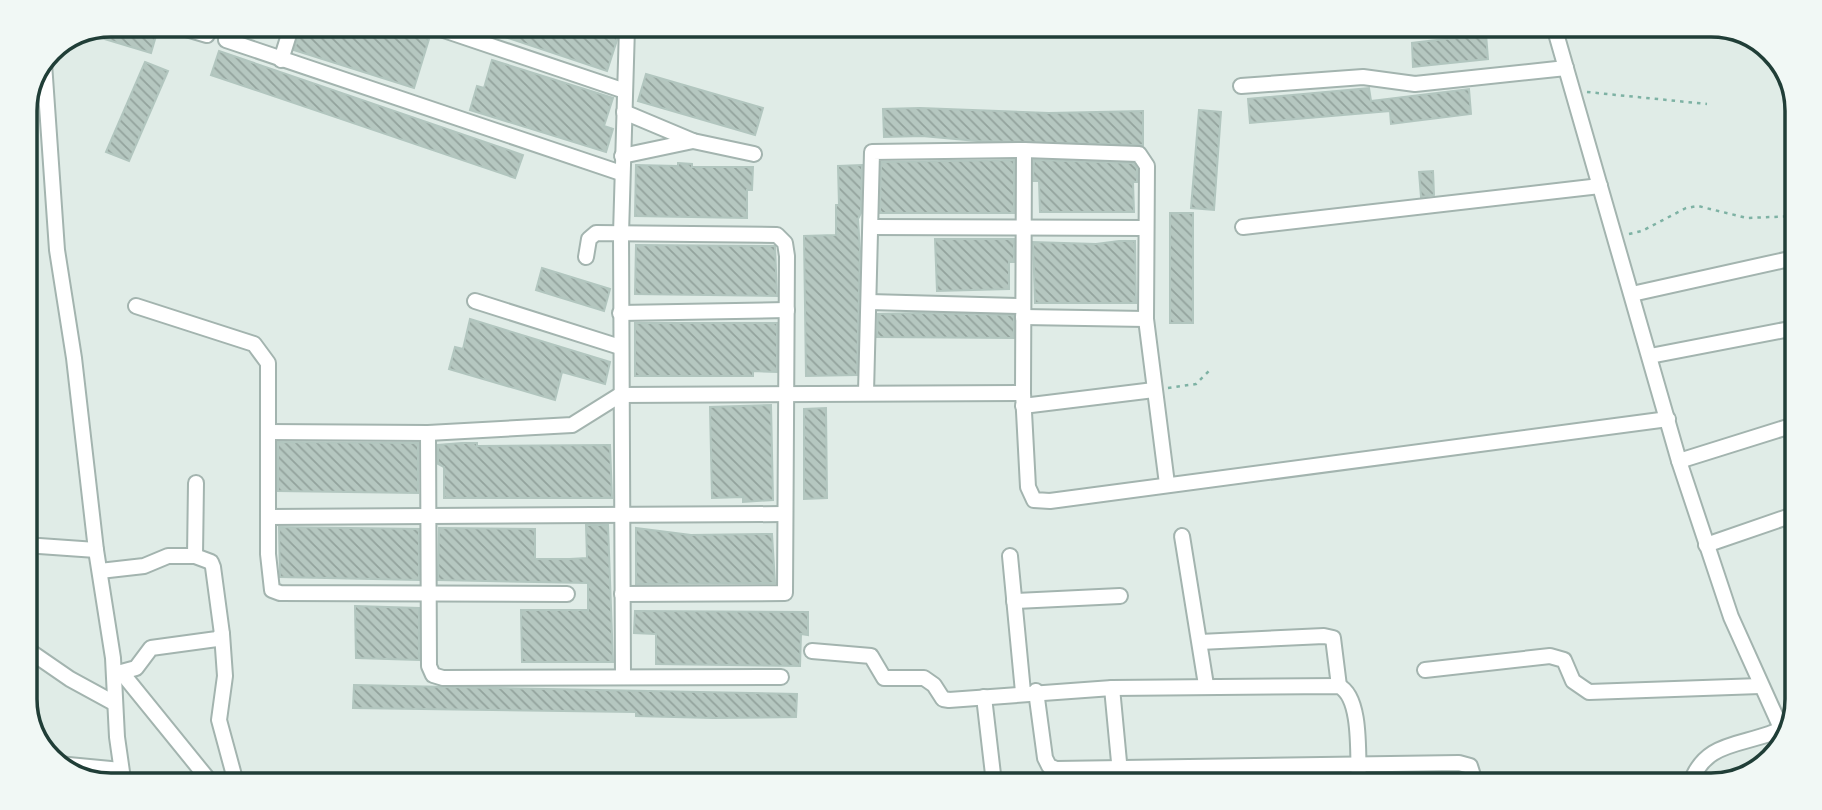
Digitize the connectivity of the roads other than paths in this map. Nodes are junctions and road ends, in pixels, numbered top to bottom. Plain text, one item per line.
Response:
1 (288, 37) edge
2 (465, 37) edge
3 (627, 37) edge
4 (1558, 37) edge
5 (226, 40) dead end
6 (281, 60) junction
7 (1566, 68) junction
8 (45, 76) edge
9 (1241, 86) dead end
10 (625, 91) junction
11 (624, 112) junction
12 (693, 141) junction
13 (1024, 150) junction
14 (754, 154) dead end
15 (622, 156) junction
16 (621, 173) junction
17 (1600, 186) junction
18 (871, 227) junction
19 (1243, 227) dead end
20 (1145, 228) junction
21 (1024, 229) junction
22 (621, 234) junction
23 (586, 257) dead end
24 (1785, 260) edge
25 (1632, 294) junction
26 (475, 301) dead end
27 (869, 302) junction
28 (136, 306) dead end
29 (787, 310) junction
30 (1023, 311) junction
31 (620, 313) junction
32 (1146, 319) junction
33 (1785, 330) edge
34 (620, 347) junction
35 (1650, 356) junction
36 (1154, 390) junction
37 (866, 393) junction
38 (785, 394) junction
39 (620, 395) junction
40 (1023, 399) junction
41 (1668, 419) junction
42 (1785, 428) edge
43 (268, 432) junction
44 (429, 433) junction
45 (1679, 461) junction
46 (195, 483) dead end
47 (1167, 484) junction
48 (785, 514) junction
49 (428, 516) junction
50 (621, 516) junction
51 (268, 517) junction
52 (1785, 518) edge
53 (1182, 536) dead end
54 (1706, 545) junction
55 (37, 546) edge
56 (96, 550) junction
57 (195, 556) junction
58 (1010, 556) dead end
59 (100, 571) junction
60 (429, 594) junction
61 (567, 594) dead end
62 (622, 594) junction
63 (1120, 596) dead end
64 (1014, 601) junction
65 (222, 634) junction
66 (1200, 642) junction
67 (812, 651) dead end
68 (37, 656) edge
69 (1425, 670) dead end
70 (118, 674) junction
71 (623, 676) junction
72 (781, 677) dead end
73 (1206, 685) junction
74 (1339, 686) junction
75 (1760, 686) junction
76 (1112, 688) junction
77 (1029, 692) junction
78 (984, 697) junction
79 (114, 703) junction
80 (1781, 723) edge
81 (1777, 733) edge
82 (1357, 765) junction
83 (81, 768) edge
84 (116, 773) edge
85 (122, 773) edge
86 (203, 773) edge
87 (233, 773) edge
88 (993, 773) edge
89 (1087, 773) edge
90 (1121, 773) edge
91 (1185, 773) edge
92 (1358, 773) edge
93 (1472, 773) edge
94 (1695, 773) edge

1 - 6 street
2 - 10 street
3 - 10 street
4 - 7 street
5 - 6 street
6 - 16 street
7 - 9 street
7 - 17 street
8 - 56 street
10 - 11 street
11 - 12 street
11 - 15 street
12 - 14 street
12 - 15 street
13 - 18 street
13 - 20 street
13 - 21 street
15 - 16 street
16 - 22 street
17 - 19 street
17 - 25 street
18 - 21 street
18 - 27 street
20 - 21 street
20 - 32 street
21 - 30 street
22 - 23 street
22 - 29 street
22 - 31 street
24 - 25 street
25 - 35 street
26 - 34 street
27 - 30 street
27 - 37 street
28 - 43 street
29 - 31 street
29 - 38 street
30 - 32 street
30 - 40 street
31 - 34 street
32 - 36 street
33 - 35 street
34 - 39 street
35 - 41 street
36 - 40 street
36 - 47 street
37 - 38 street
37 - 40 street
38 - 39 street
38 - 48 street
39 - 44 street
39 - 50 street
40 - 47 street
41 - 45 street
41 - 47 street
42 - 45 street
43 - 44 street
43 - 51 street
44 - 49 street
45 - 54 street
46 - 57 street
48 - 50 street
48 - 62 street
49 - 50 street
49 - 51 street
49 - 60 street
50 - 62 street
51 - 60 street
52 - 54 street
53 - 66 street
54 - 75 street
55 - 56 street
56 - 59 street
57 - 59 street
57 - 65 street
58 - 64 street
59 - 70 street
60 - 61 street
60 - 71 street
62 - 71 street
63 - 64 street
64 - 77 street
65 - 70 street
65 - 87 street
66 - 73 street
66 - 74 street
67 - 78 street
68 - 79 street
69 - 75 street
70 - 79 street
70 - 86 street
71 - 72 street
73 - 74 street
73 - 76 street
74 - 82 street
75 - 80 street
76 - 77 street
76 - 90 street
77 - 78 street
77 - 89 street
78 - 88 street
79 - 85 street
81 - 94 street
82 - 91 street
82 - 92 street
82 - 93 street
83 - 84 street

